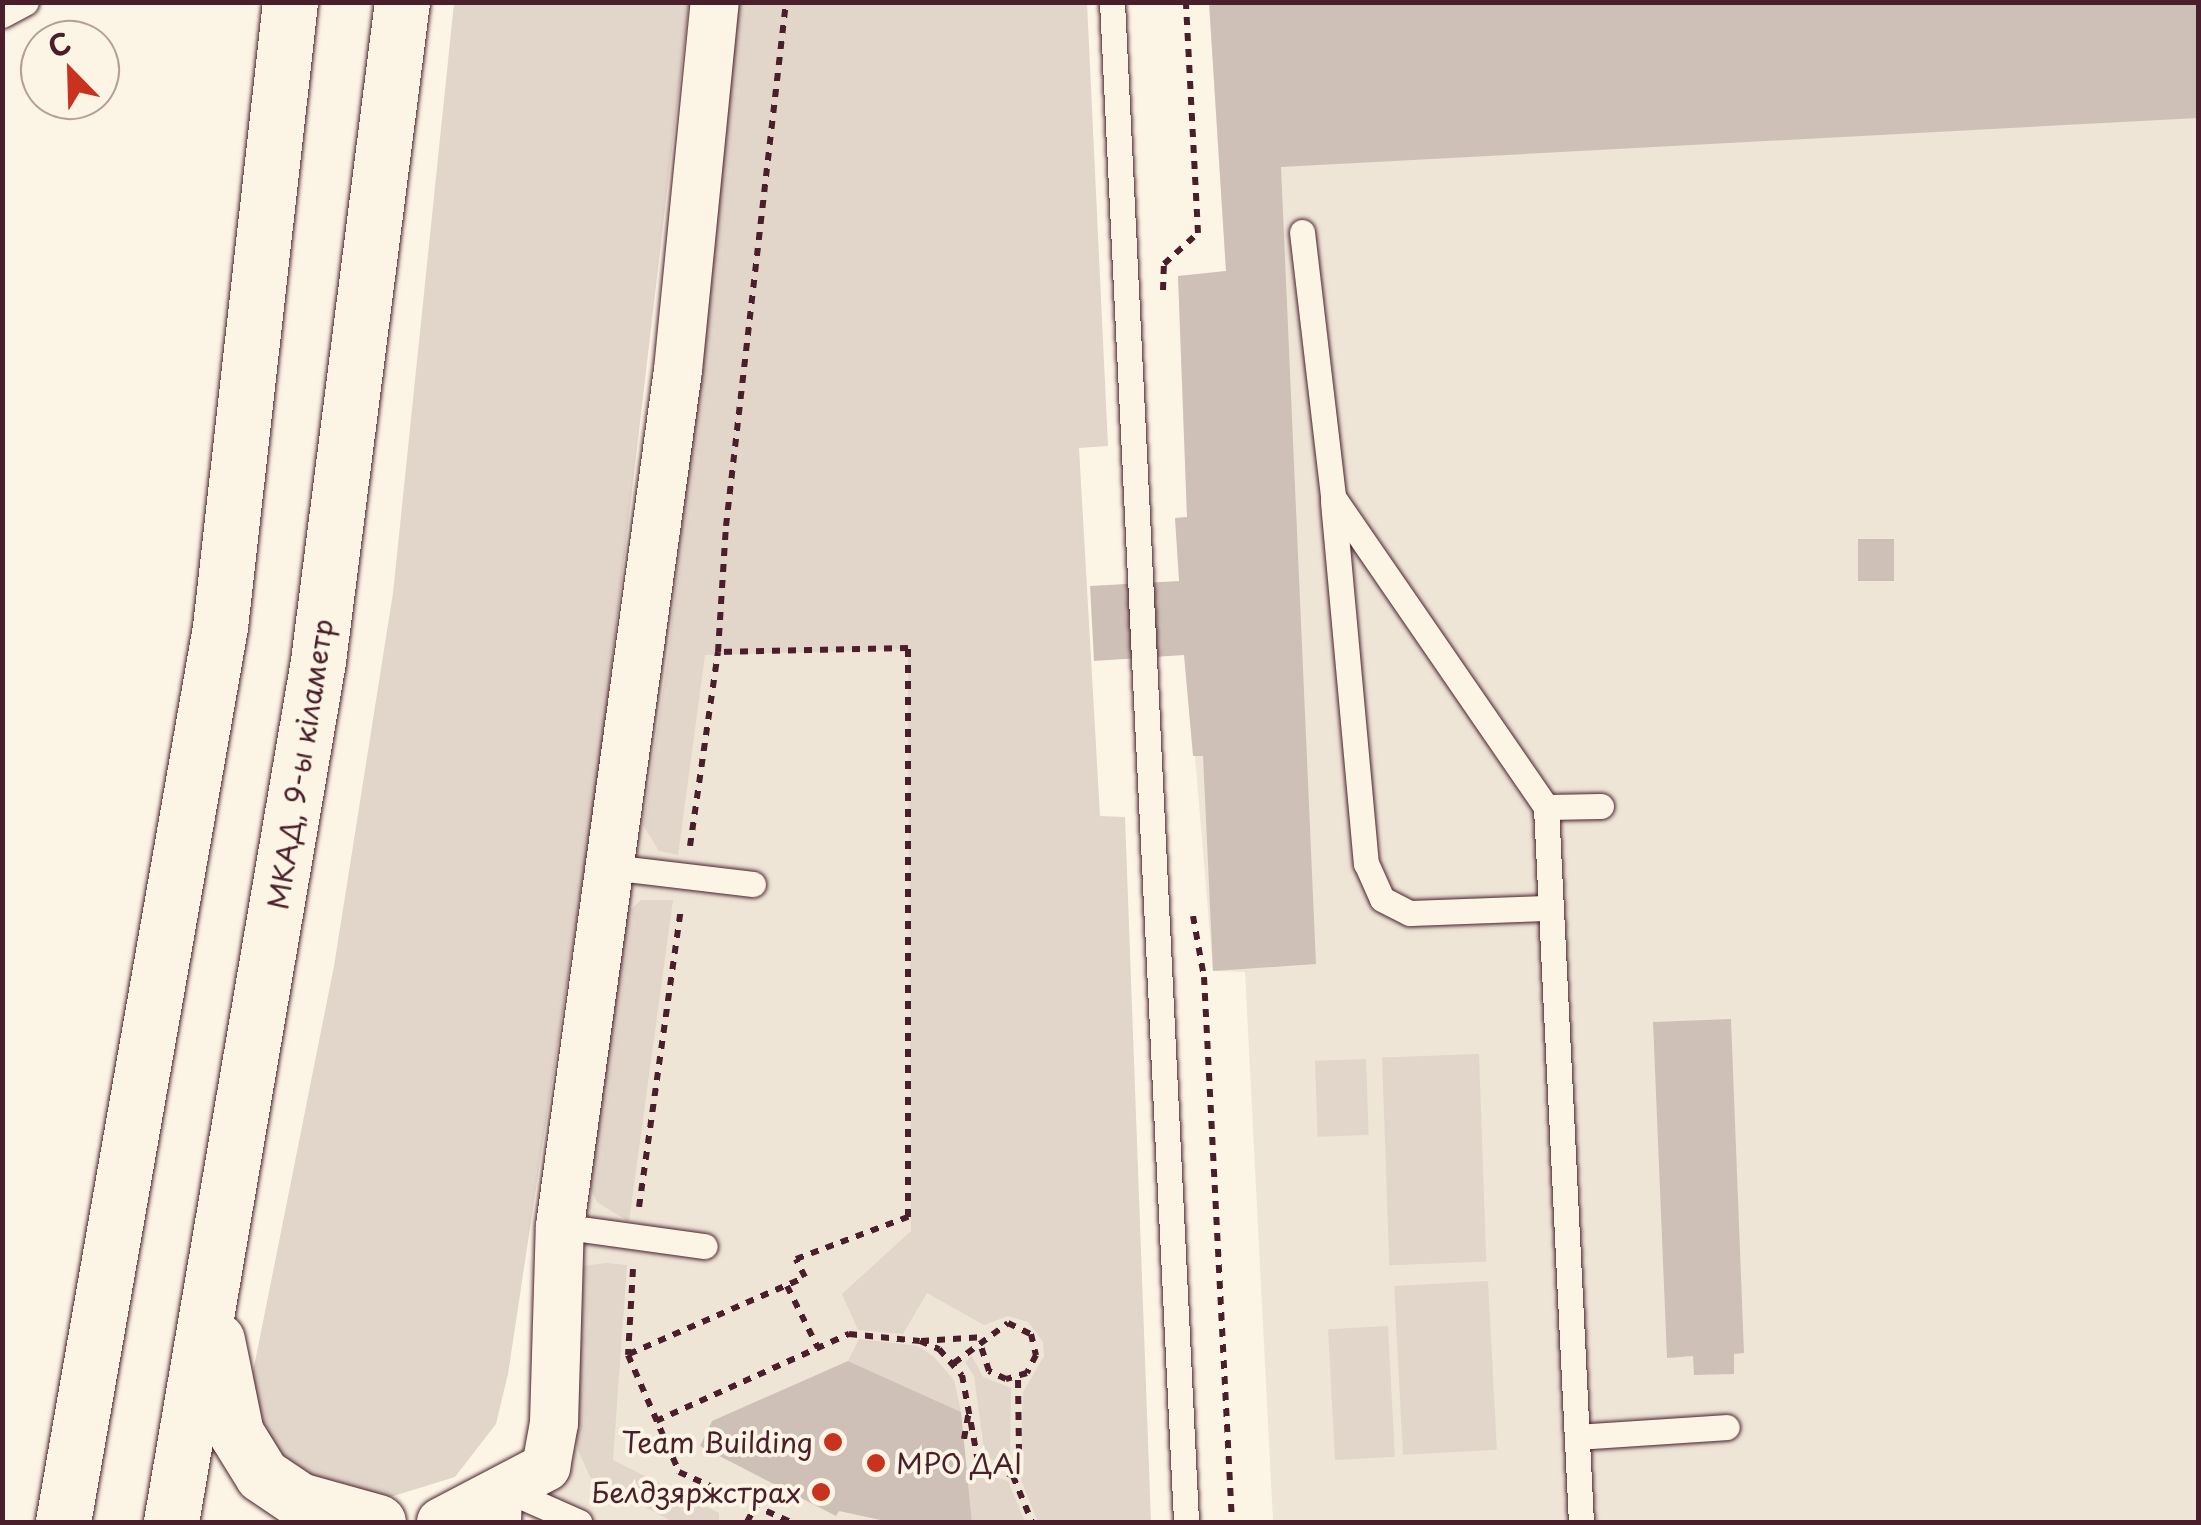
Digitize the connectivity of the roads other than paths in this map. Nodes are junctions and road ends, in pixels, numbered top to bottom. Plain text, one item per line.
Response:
1 (26, 2) edge
2 (290, 2) edge
3 (402, 2) edge
4 (715, 2) edge
5 (1112, 2) edge
6 (2, 16) edge
7 (1302, 232) dead end
8 (1333, 497) junction
9 (1601, 806) dead end
10 (1546, 808) junction
11 (610, 867) junction
12 (753, 884) dead end
13 (1546, 908) junction
14 (560, 1226) junction
15 (705, 1246) dead end
16 (215, 1278) junction
17 (1727, 1426) dead end
18 (1576, 1437) junction
19 (508, 1507) edge
20 (62, 1522) edge
21 (171, 1522) edge
22 (378, 1522) edge
23 (441, 1522) edge
24 (579, 1522) edge
25 (1186, 1522) edge
26 (1582, 1522) edge

1 - 6 lane
2 - 20 highway
3 - 16 highway, МКАД, 9-ы кіламетр
4 - 11 street
5 - 25 lane
7 - 8 lane
8 - 10 lane
8 - 13 lane
9 - 10 lane
10 - 13 lane
11 - 12 lane
11 - 14 street
13 - 18 lane
14 - 15 lane
14 - 19 street
16 - 21 highway, МКАД, 9-ы кіламетр
16 - 22 highway
17 - 18 lane
18 - 26 lane
19 - 23 street
19 - 24 lane

